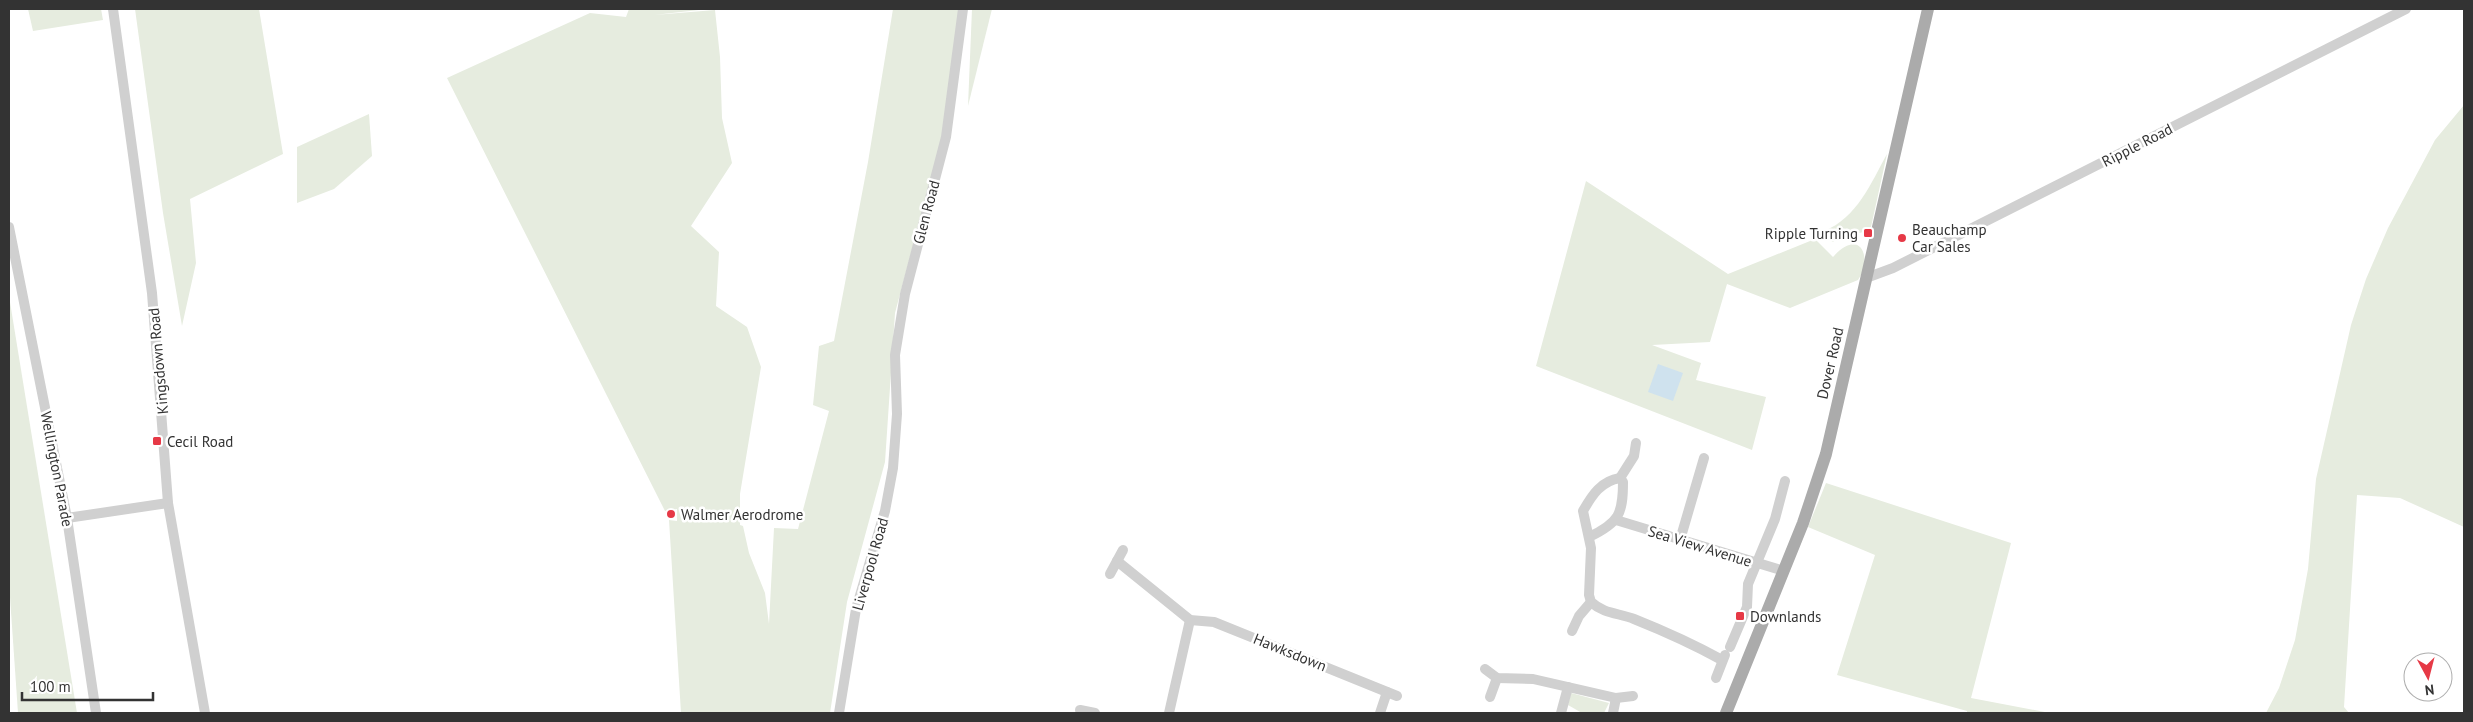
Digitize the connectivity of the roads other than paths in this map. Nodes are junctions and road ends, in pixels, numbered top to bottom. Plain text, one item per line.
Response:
1 (113, 9) edge
2 (963, 9) edge
3 (1928, 9) edge
4 (2406, 9) edge
5 (9, 227) edge
6 (1866, 278) junction
7 (897, 414) joint
8 (1636, 443) dead end
9 (1704, 458) dead end
10 (1620, 478) junction
11 (1785, 481) dead end
12 (168, 503) junction
13 (67, 518) junction
14 (1616, 520) junction
15 (1589, 537) junction
16 (1680, 540) junction
17 (1122, 550) dead end
18 (1117, 561) junction
19 (1758, 564) junction
20 (1784, 571) junction
21 (1110, 574) dead end
22 (1591, 602) junction
23 (1190, 620) junction
24 (1572, 631) dead end
25 (1726, 653) junction
26 (1485, 670) dead end
27 (1497, 678) junction
28 (1716, 678) dead end
29 (1568, 687) junction
30 (1633, 696) dead end
31 (1490, 697) dead end
32 (1616, 698) junction
33 (1083, 699) dead end
34 (1079, 712) edge
35 (96, 713) edge
36 (205, 713) edge
37 (838, 713) edge
38 (1094, 713) edge
39 (1169, 713) edge
40 (1380, 713) edge
41 (1562, 713) edge
42 (1613, 713) edge
43 (1726, 713) edge

1 - 12 street, Kingsdown Road
2 - 7 street, Glen Road
3 - 6 main road, Dover Road
4 - 6 street, Ripple Road
5 - 13 street, Wellington Parade
6 - 20 main road, Dover Road
7 - 37 street, Liverpool Road
8 - 10 street
9 - 16 street
10 - 14 street
10 - 15 street
11 - 19 street
12 - 13 street
12 - 36 street, Kingsdown Road
13 - 35 street, Wellington Parade
14 - 15 street
14 - 16 street, Sea View Avenue
15 - 22 street
16 - 19 street, Sea View Avenue
17 - 18 street
18 - 21 street
18 - 23 street
19 - 20 street, Sea View Avenue
19 - 25 street
20 - 43 main road, Dover Road
22 - 24 street
22 - 25 street
23 - 39 street
23 - 40 street, Hawksdown
25 - 28 street
26 - 27 street
27 - 29 street
27 - 31 street
29 - 32 street
29 - 41 street
30 - 32 street
32 - 42 street
33 - 34 street
34 - 38 street

